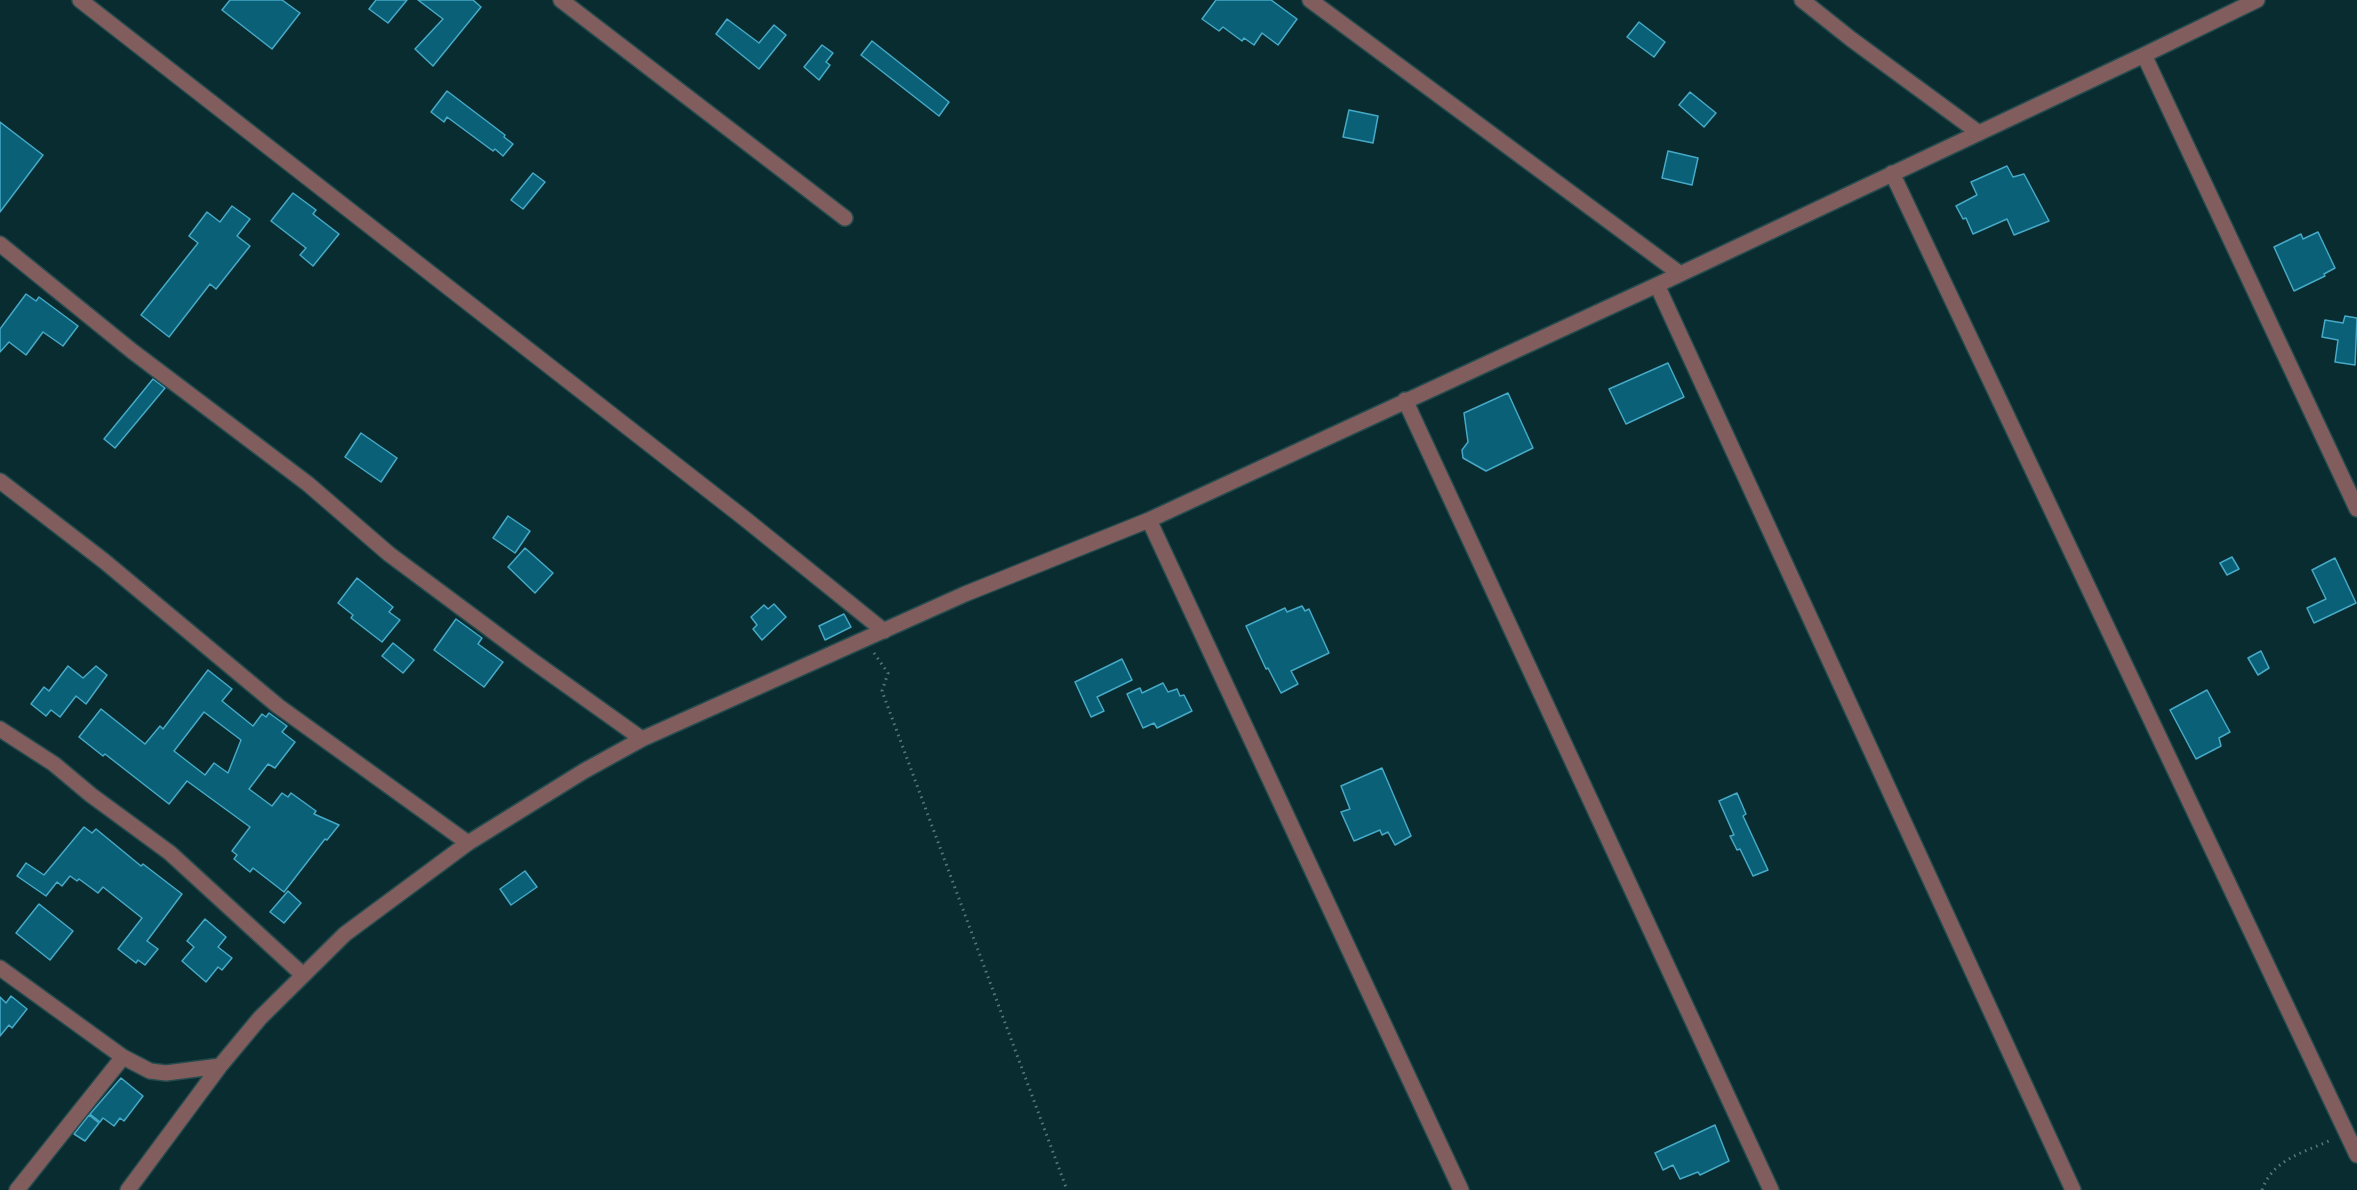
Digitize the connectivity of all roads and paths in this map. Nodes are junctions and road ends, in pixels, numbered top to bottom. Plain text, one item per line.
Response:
1 (80, 0) edge
2 (561, 0) edge
3 (1310, 0) edge
4 (1802, 0) edge
5 (2257, 0) edge
6 (2144, 56) junction
7 (1979, 133) junction
8 (1892, 173) junction
9 (845, 218) dead end
10 (0, 244) edge
11 (1679, 273) junction
12 (1657, 285) junction
13 (1405, 400) junction
14 (0, 481) edge
15 (2357, 510) edge
16 (1149, 520) junction
17 (884, 631) junction
18 (864, 639) junction
19 (0, 729) edge
20 (642, 739) junction
21 (468, 843) junction
22 (0, 968) edge
23 (303, 975) junction
24 (123, 1057) junction
25 (220, 1066) junction
26 (2346, 1132) junction
27 (2357, 1155) edge
28 (16, 1190) edge
29 (128, 1190) edge
30 (1067, 1190) edge
31 (1461, 1190) edge
32 (1771, 1190) edge
33 (2073, 1190) edge
34 (2262, 1190) edge

1 - 17 street
2 - 9 street
3 - 11 street
4 - 7 street
5 - 6 street
6 - 7 street
6 - 15 street
7 - 8 street
8 - 11 street
8 - 26 street
10 - 20 street
11 - 12 street
12 - 13 street
12 - 33 street
13 - 16 street
13 - 32 street
14 - 21 street
16 - 17 street
16 - 31 street
17 - 18 street
18 - 20 street
18 - 30 path
19 - 23 street
20 - 21 street
21 - 23 street
22 - 24 street
23 - 25 street
24 - 25 street
24 - 28 street
25 - 29 street
26 - 27 street
26 - 34 path

